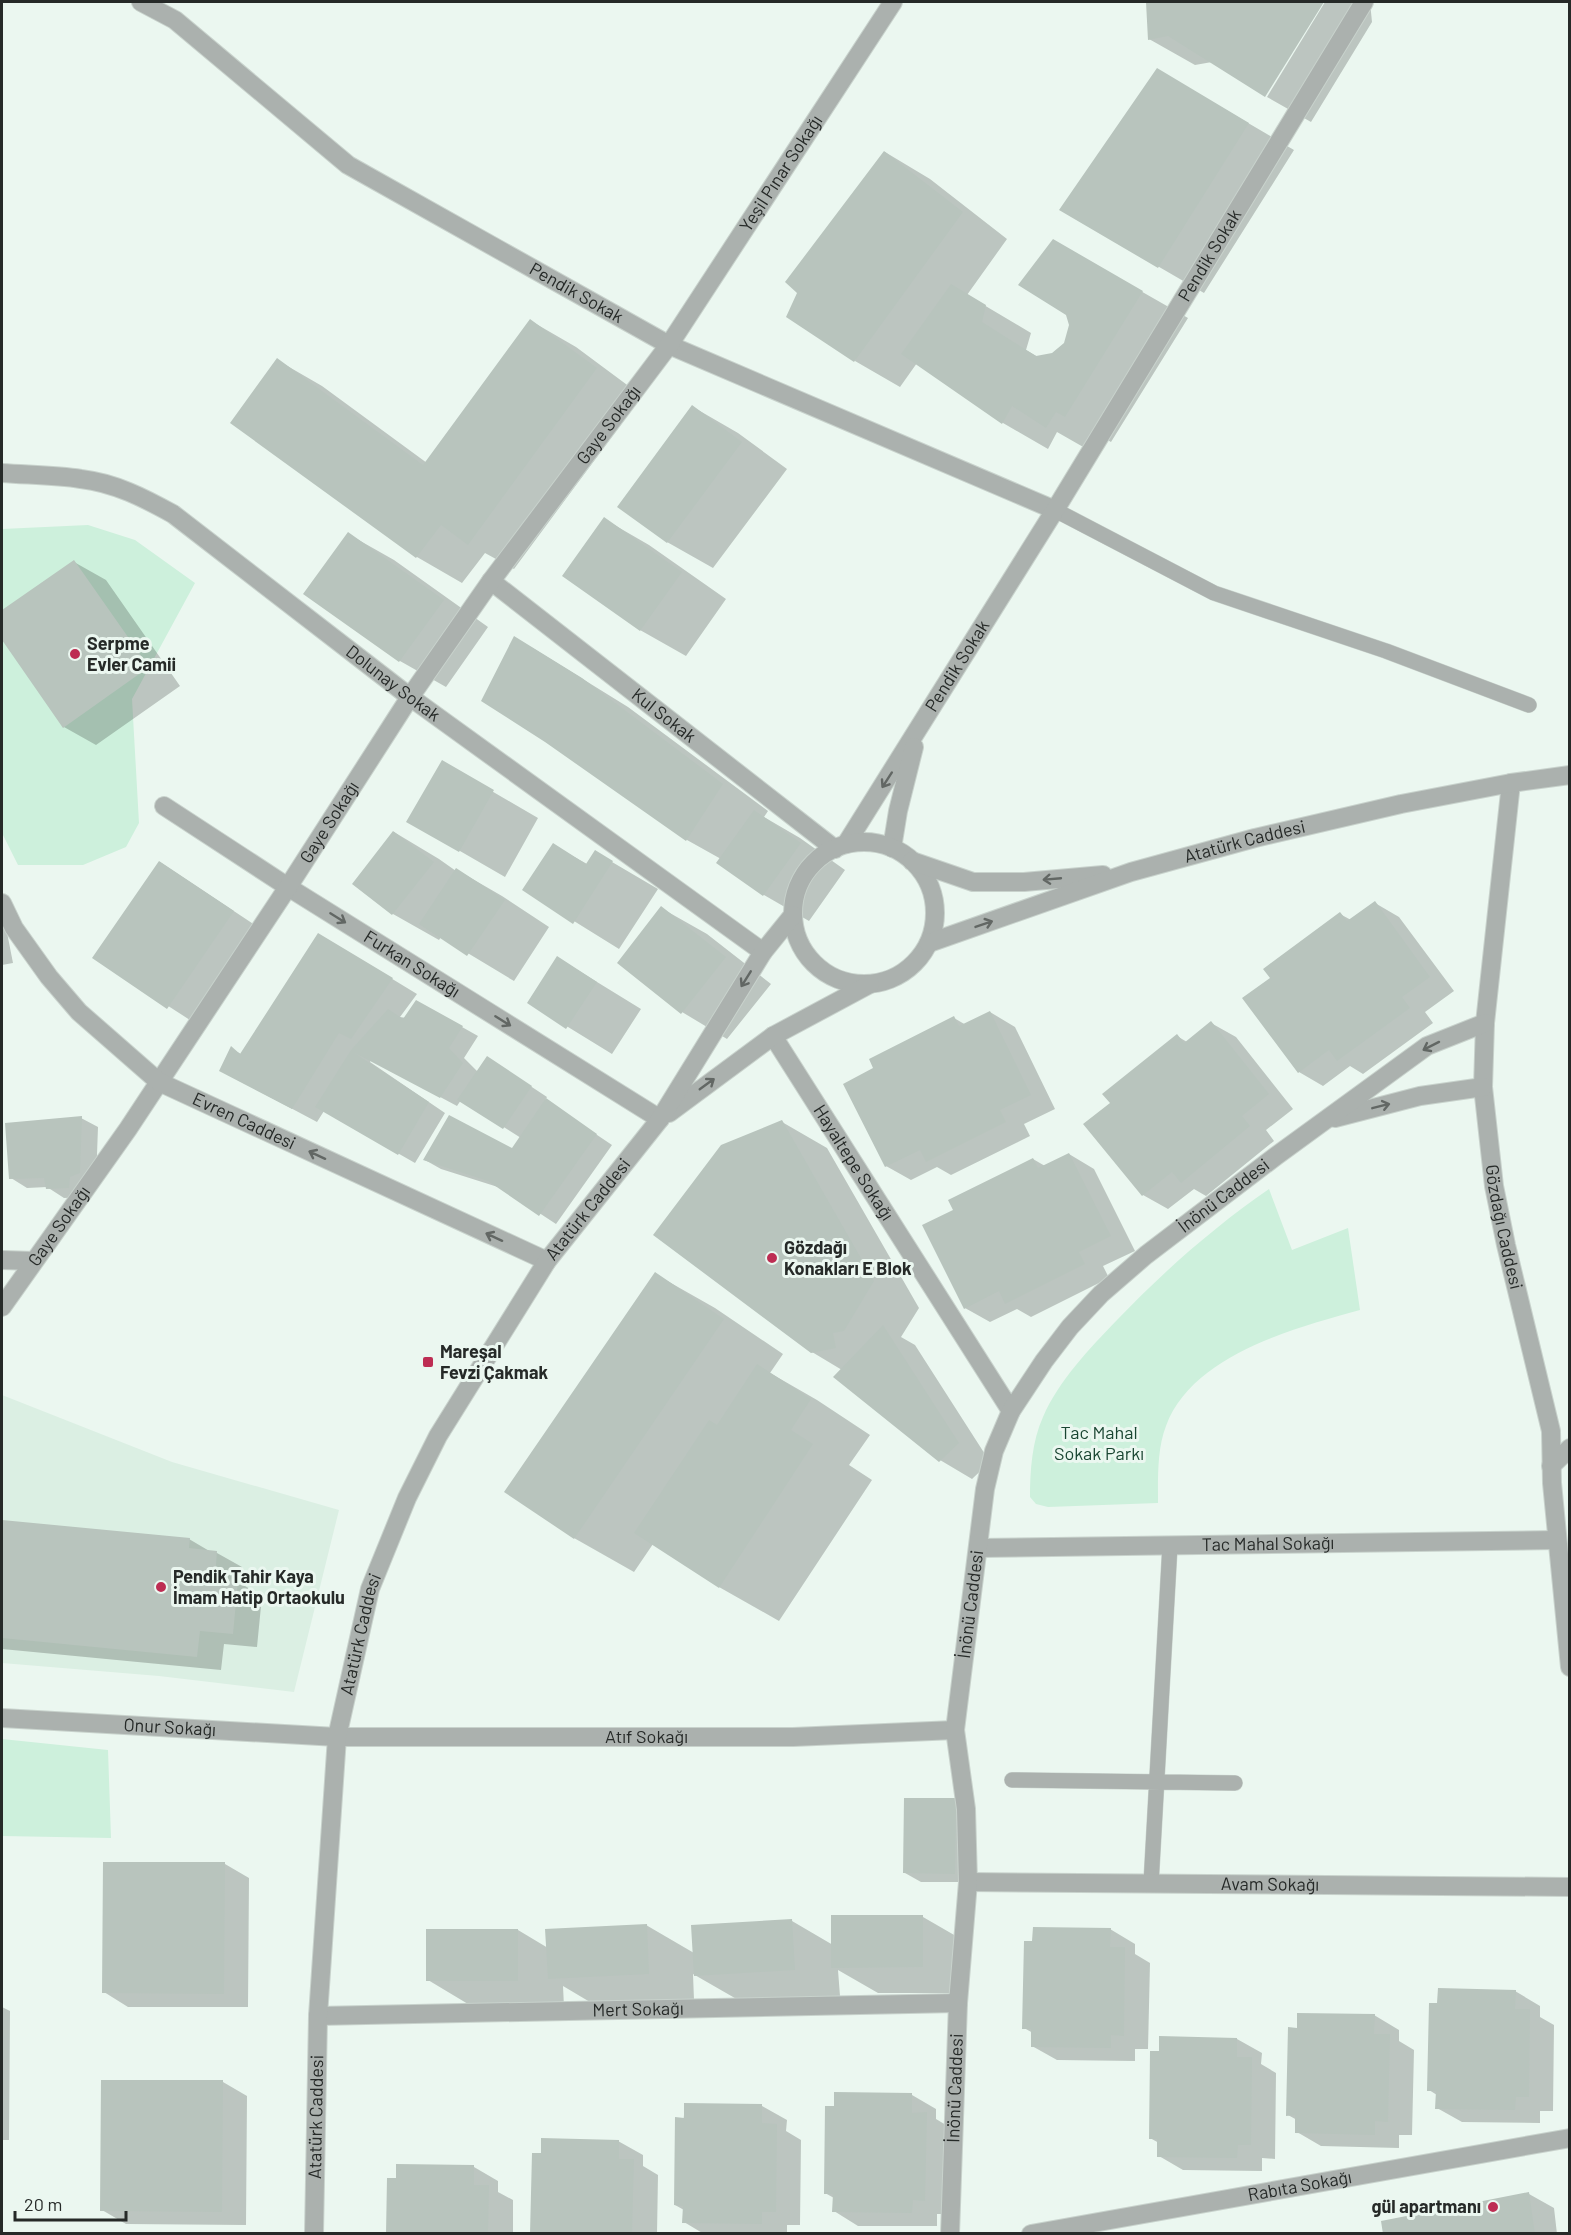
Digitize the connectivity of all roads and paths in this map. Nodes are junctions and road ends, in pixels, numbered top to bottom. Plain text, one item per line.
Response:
1 (141, 2) edge
2 (894, 2) edge
3 (1364, 2) edge
4 (669, 345) junction
5 (2, 473) edge
6 (1055, 510) junction
7 (491, 581) junction
8 (410, 698) junction
9 (1529, 705) dead end
10 (918, 730) junction
11 (1569, 775) edge
12 (1511, 783) junction
13 (164, 806) dead end
14 (840, 847) junction
15 (892, 848) junction
16 (912, 861) junction
17 (1131, 872) junction
18 (288, 887) junction
19 (2, 903) edge
20 (793, 915) junction
21 (929, 943) junction
22 (763, 952) junction
23 (871, 984) junction
24 (1485, 1023) junction
25 (773, 1036) junction
26 (159, 1082) junction
27 (1483, 1087) junction
28 (660, 1119) junction
29 (1325, 1121) junction
30 (2, 1260) edge
31 (34, 1261) junction
32 (547, 1261) junction
33 (2, 1307) edge
34 (1011, 1411) junction
35 (1569, 1448) edge
36 (1551, 1466) junction
37 (1557, 1540) junction
38 (1170, 1545) junction
39 (978, 1548) junction
40 (1569, 1667) edge
41 (2, 1718) edge
42 (955, 1730) junction
43 (337, 1737) junction
44 (1012, 1780) dead end
45 (1157, 1782) junction
46 (1235, 1783) dead end
47 (968, 1882) junction
48 (1151, 1884) junction
49 (1569, 1887) edge
50 (958, 2003) junction
51 (318, 2016) junction
52 (1569, 2138) edge
53 (314, 2234) edge
54 (950, 2234) edge
55 (1031, 2234) edge

1 - 4 street, Pendik Sokak
2 - 4 street, Yeşil Pınar Sokağı
3 - 6 street, Pendik Sokak
4 - 6 street, Pendik Sokak
4 - 7 street, Gaye Sokağı
5 - 8 street, Dolunay Sokak
6 - 9 lane
6 - 10 street, Pendik Sokak
7 - 8 street, Gaye Sokağı
7 - 14 street, Kul Sokak
8 - 18 street, Gaye Sokağı
8 - 22 street, Dolunay Sokak
10 -> 14 street, Pendik Sokak
10 - 15 street, Pendik Sokak
11 - 12 street, Atatürk Caddesi
12 - 17 street, Atatürk Caddesi
12 - 24 street, Gözdağı Caddesi
13 - 18 street, Furkan Sokağı
14 - 15 street
14 - 20 street
15 - 16 street
17 -> 16 street
16 - 21 street
21 -> 17 street, Atatürk Caddesi
18 - 26 street, Gaye Sokağı
18 -> 28 street, Furkan Sokağı
19 - 26 street, Evren Caddesi
20 - 22 street, Atatürk Caddesi
20 - 23 street
21 - 23 street
22 -> 28 street, Atatürk Caddesi
23 - 25 street, Atatürk Caddesi
24 - 27 street, Gözdağı Caddesi
24 -> 29 street, İnönü Caddesi
28 -> 25 street, Atatürk Caddesi
25 - 34 street, Hayaltepe Sokağı
26 - 31 street, Gaye Sokağı
32 -> 26 street, Evren Caddesi
29 -> 27 street
27 - 36 street, Gözdağı Caddesi
28 - 32 street, Atatürk Caddesi
29 - 34 street, İnönü Caddesi
30 - 31 street
31 - 33 street, Gaye Sokağı
32 - 43 street, Atatürk Caddesi
34 - 39 street, İnönü Caddesi
35 - 36 street
36 - 37 street, Gözdağı Caddesi
37 - 38 street, Tac Mahal Sokağı
37 - 40 street, Gözdağı Caddesi
38 - 39 street, Tac Mahal Sokağı
38 - 45 lane
39 - 42 street, İnönü Caddesi
41 - 43 street, Onur Sokağı
42 - 43 street, Atıf Sokağı
42 - 47 street, İnönü Caddesi
43 - 51 street, Atatürk Caddesi
44 - 45 lane
45 - 46 lane
45 - 48 lane
47 - 48 street, Avam Sokağı
47 - 50 street, İnönü Caddesi
48 - 49 street, Avam Sokağı
50 - 51 street, Mert Sokağı
50 - 54 street, İnönü Caddesi
51 - 53 street, Atatürk Caddesi
52 - 55 street, Rabıta Sokağı

